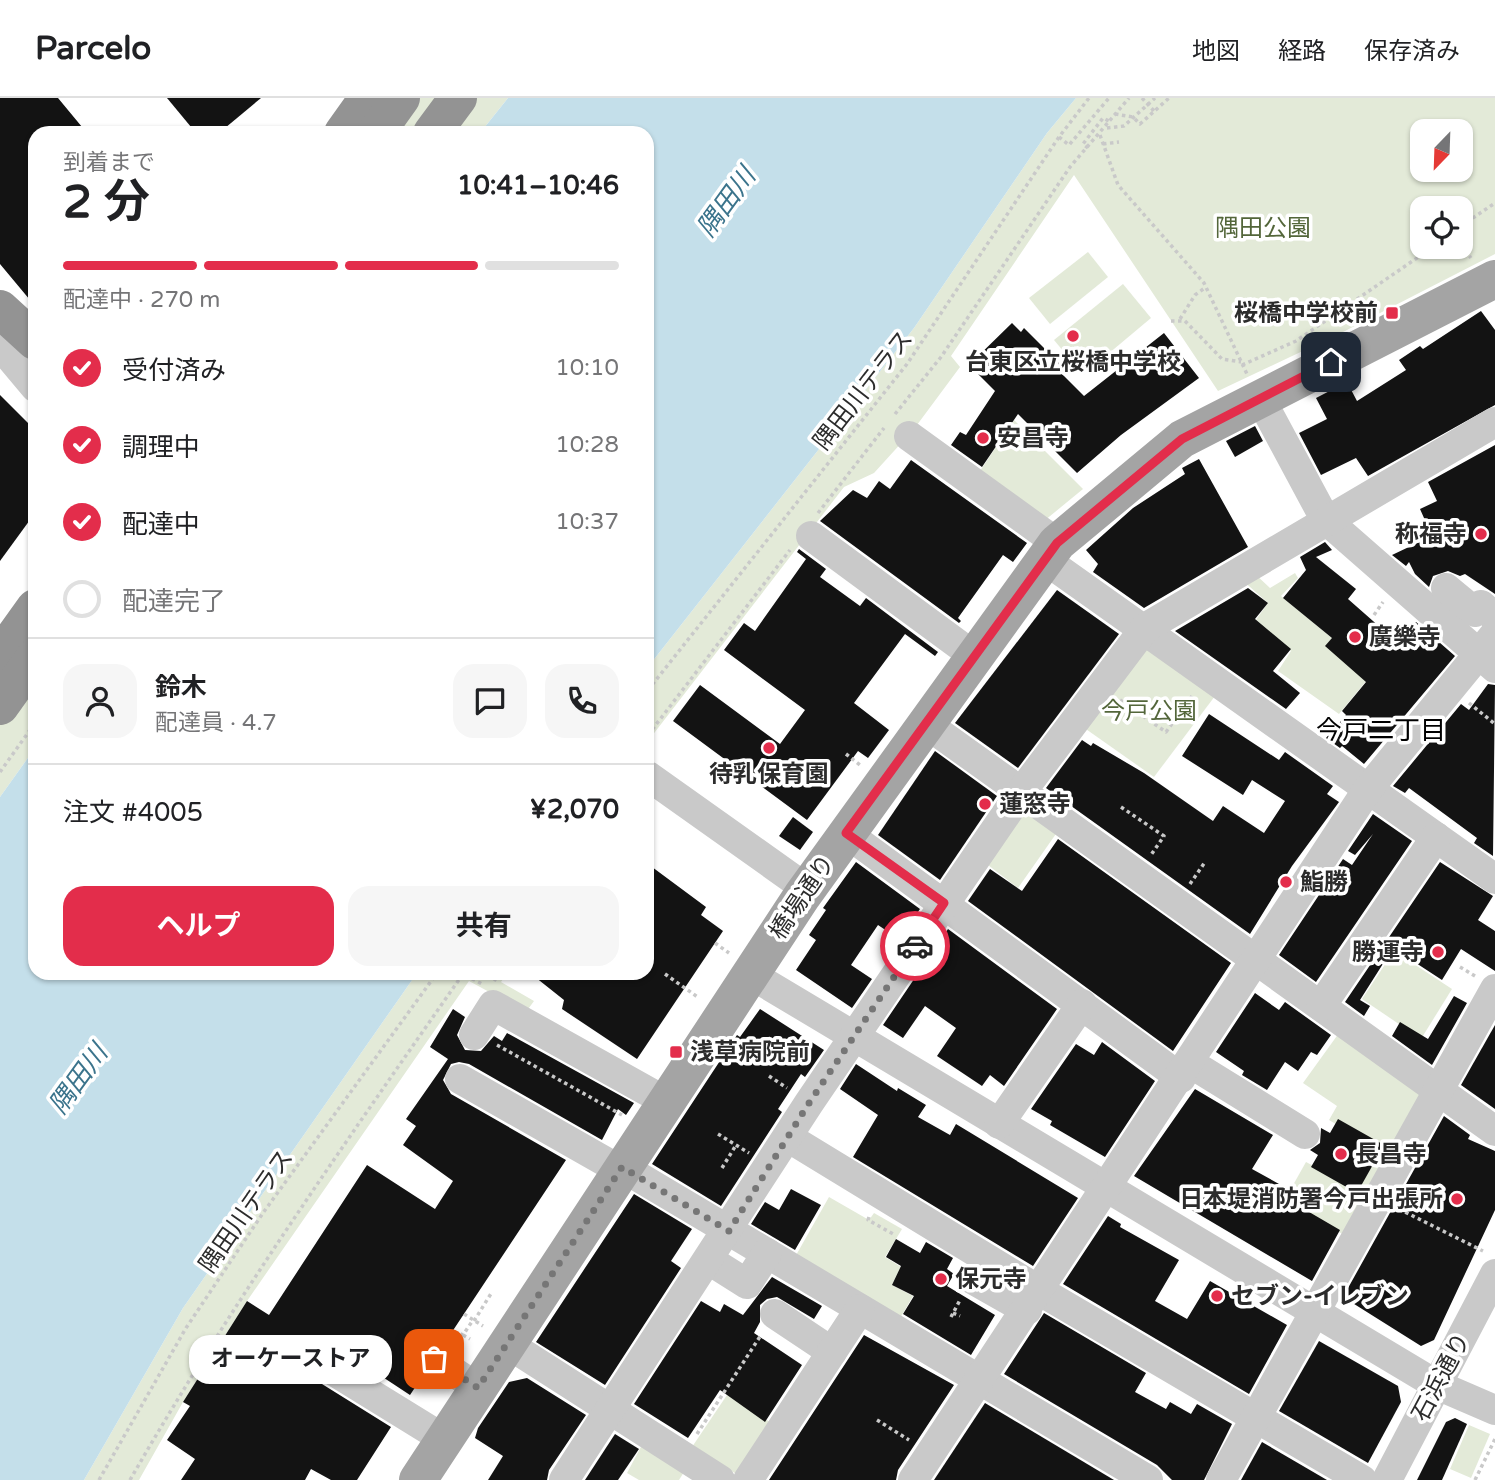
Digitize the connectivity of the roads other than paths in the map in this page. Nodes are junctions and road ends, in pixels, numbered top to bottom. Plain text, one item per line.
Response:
1 (368, 98) edge
2 (401, 98) edge
3 (436, 98) edge
4 (458, 98) edge
5 (347, 126) edge
6 (381, 126) edge
7 (416, 126) edge
8 (437, 126) edge
9 (1494, 281) edge
10 (0, 309) edge
11 (28, 335) edge
12 (0, 345) edge
13 (28, 379) edge
14 (1255, 390) junction
15 (1495, 422) edge
16 (909, 436) dead end
17 (1325, 519) junction
18 (811, 536) dead end
19 (1051, 551) junction
20 (1446, 588) dead end
21 (1495, 617) edge
22 (28, 618) edge
23 (1144, 628) junction
24 (1489, 653) edge
25 (974, 656) junction
26 (0, 657) edge
27 (28, 667) edge
28 (0, 706) edge
29 (925, 723) junction
30 (654, 780) edge
31 (1368, 789) junction
32 (1022, 791) junction
33 (846, 833) junction
34 (1436, 837) junction
35 (1495, 879) edge
36 (807, 889) junction
37 (944, 903) junction
38 (1254, 960) junction
39 (743, 966) junction
40 (1495, 989) edge
41 (1082, 1004) junction
42 (1321, 1006) junction
43 (853, 1037) junction
44 (485, 1040) road end
45 (1185, 1070) junction
46 (460, 1079) dead end
47 (1439, 1091) junction
48 (666, 1101) junction
49 (999, 1124) junction
50 (1495, 1131) edge
51 (1305, 1134) dead end
52 (777, 1153) junction
53 (621, 1168) junction
54 (1107, 1187) junction
55 (729, 1231) junction
56 (767, 1253) junction
57 (709, 1261) junction
58 (1489, 1263) edge
59 (972, 1279) dead end
60 (1033, 1301) junction
61 (860, 1308) junction
62 (1317, 1312) junction
63 (775, 1314) road end
64 (489, 1338) junction
65 (442, 1347) road end
66 (832, 1352) junction
67 (332, 1370) dead end
68 (980, 1381) junction
69 (1437, 1385) junction
70 (478, 1388) junction
71 (611, 1408) junction
72 (1495, 1410) edge
73 (1257, 1419) junction
74 (433, 1464) edge
75 (564, 1480) edge
76 (720, 1480) edge
77 (748, 1480) edge
78 (913, 1480) edge
79 (1148, 1480) edge
80 (1221, 1480) edge
81 (1362, 1480) edge
82 (1387, 1480) edge

1 - 5 highway
2 - 6 highway
3 - 7 highway
4 - 8 highway
9 - 14 main road, 橋場通り
10 - 11 highway
12 - 13 street
14 - 17 street
14 - 19 main road, 橋場通り
15 - 17 street
16 - 19 street
17 - 23 street
17 - 24 street
18 - 25 street
19 - 23 street
19 - 25 main road, 橋場通り
20 - 21 street
22 - 26 highway
23 - 31 street
23 - 32 street
24 - 31 street
25 - 29 main road, 橋場通り
27 - 28 highway
29 - 32 street
29 - 33 main road, 橋場通り
30 - 36 street
31 - 34 street
31 - 38 street
32 - 37 street
32 - 38 street
33 - 36 main road, 橋場通り
33 - 37 street
34 - 35 street
34 - 42 street
36 - 39 main road, 橋場通り
37 - 41 street
37 - 43 street
38 - 42 street
38 - 45 street
39 - 43 street
39 - 48 main road, 橋場通り
40 - 47 street
41 - 45 street
41 - 49 street
42 - 47 street
43 - 49 street
43 - 52 street
44 - 48 street
45 - 51 street
45 - 54 street
46 - 53 street
47 - 50 street
47 - 62 street
48 - 53 main road, 橋場通り
49 - 54 street
52 - 55 street
52 - 60 street
53 - 55 street
53 - 64 main road, 橋場通り
54 - 60 street
54 - 62 street
55 - 56 street
55 - 57 street
56 - 57 street
56 - 61 street
57 - 71 street
58 - 69 street, 石浜通り
59 - 60 street
60 - 68 street
60 - 73 street
61 - 66 street
61 - 68 street
62 - 69 street
62 - 73 street
63 - 66 street
64 - 70 main road, 橋場通り
64 - 71 street
65 - 70 street
66 - 77 street
67 - 74 street
68 - 78 street
68 - 79 street
69 - 72 street
69 - 82 street, 石浜通り
70 - 74 main road, 橋場通り
71 - 75 street
71 - 76 street
73 - 80 street
73 - 81 street

